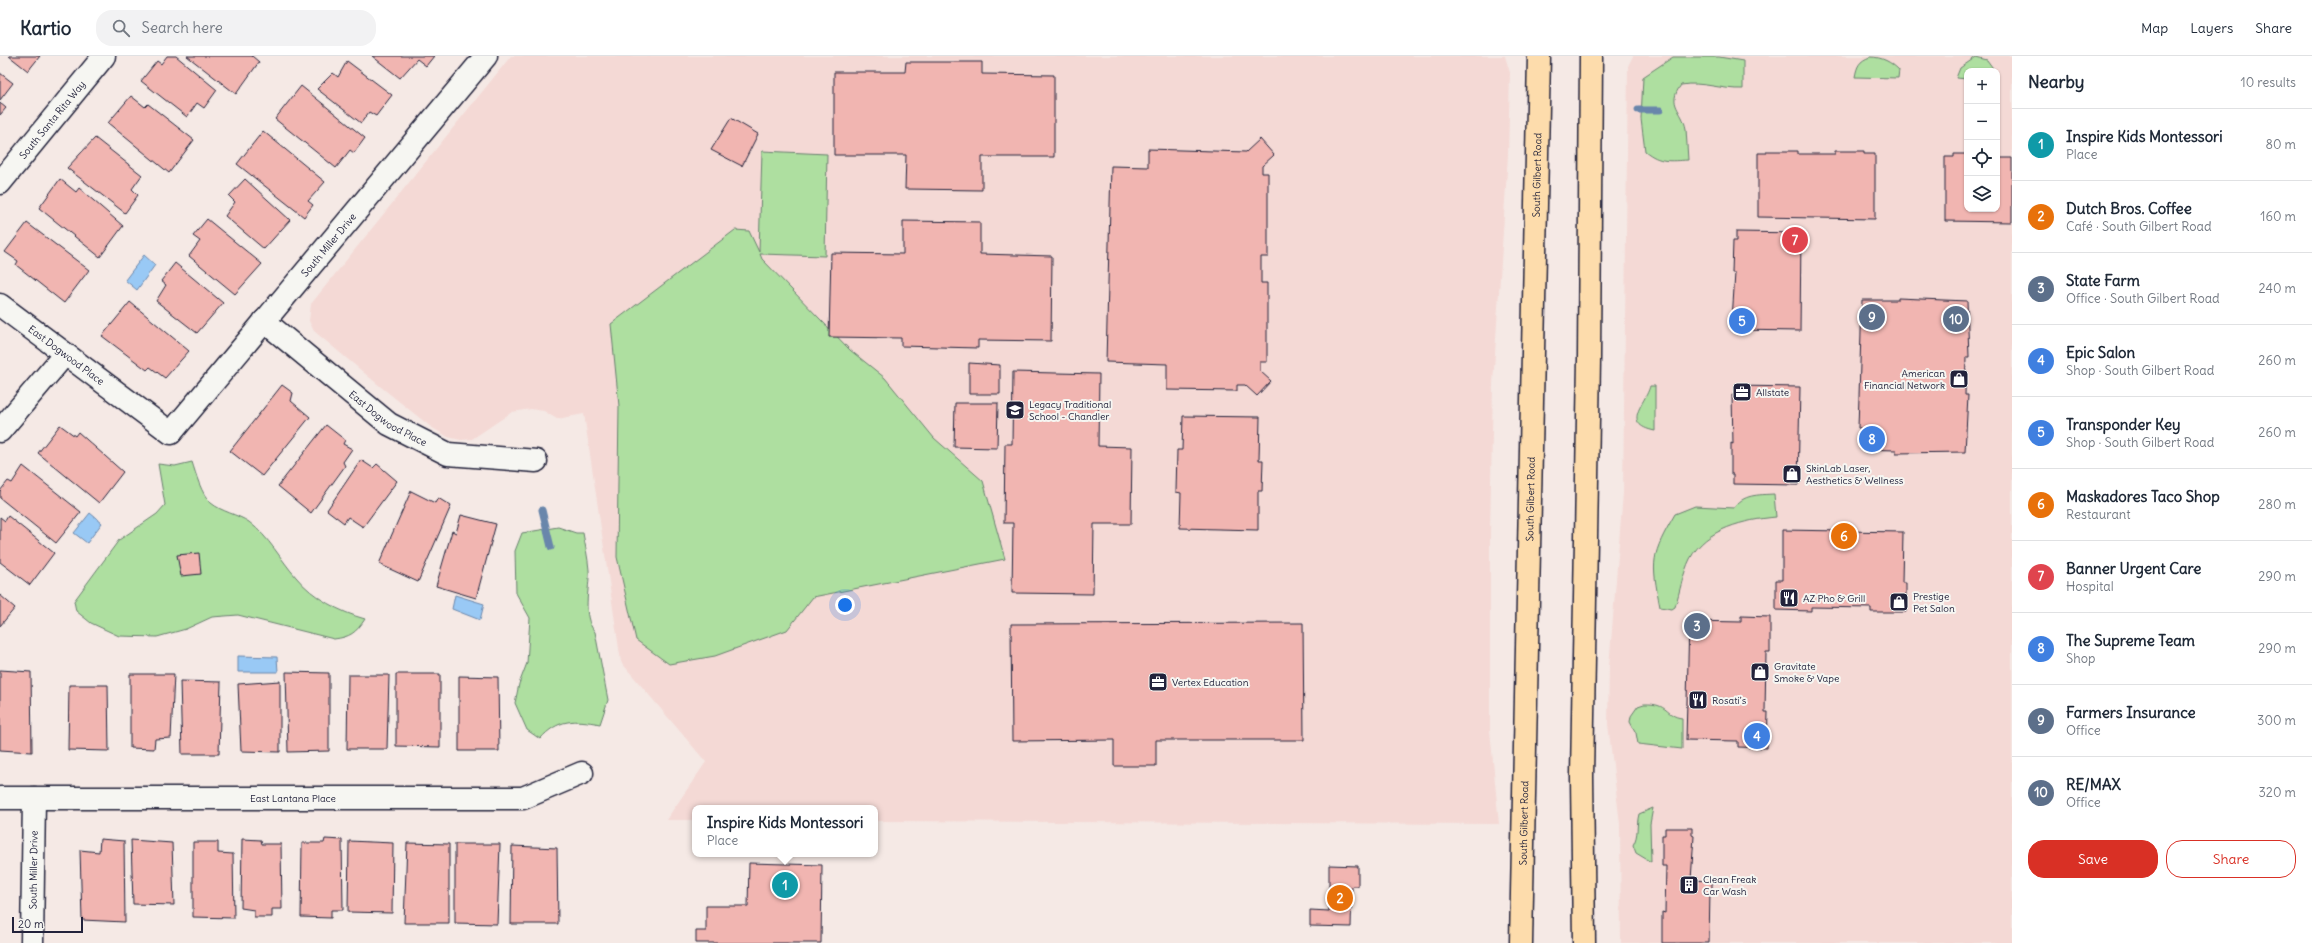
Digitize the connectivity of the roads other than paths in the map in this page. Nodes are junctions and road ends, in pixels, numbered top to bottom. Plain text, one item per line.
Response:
1 (104, 56) edge
2 (486, 56) edge
3 (1539, 56) edge
4 (1591, 56) edge
5 (0, 183) edge
6 (0, 305) edge
7 (264, 321) junction
8 (65, 354) junction
9 (0, 431) edge
10 (170, 433) joint
11 (536, 461) dead end
12 (582, 773) dead end
13 (0, 798) edge
14 (34, 798) junction
15 (32, 943) edge
16 (1521, 943) edge
17 (1584, 943) edge

1 - 5 street, South Santa Rita Way
2 - 7 street, South Miller Drive
3 - 16 main road, South Gilbert Road
4 - 17 main road
6 - 8 street, East Dogwood Place
7 - 10 street, South Miller Drive
7 - 11 street, East Dogwood Place
8 - 9 street
8 - 10 street, East Dogwood Place
12 - 14 street, East Lantana Place
13 - 14 street, East Lantana Place
14 - 15 street, South Miller Drive

